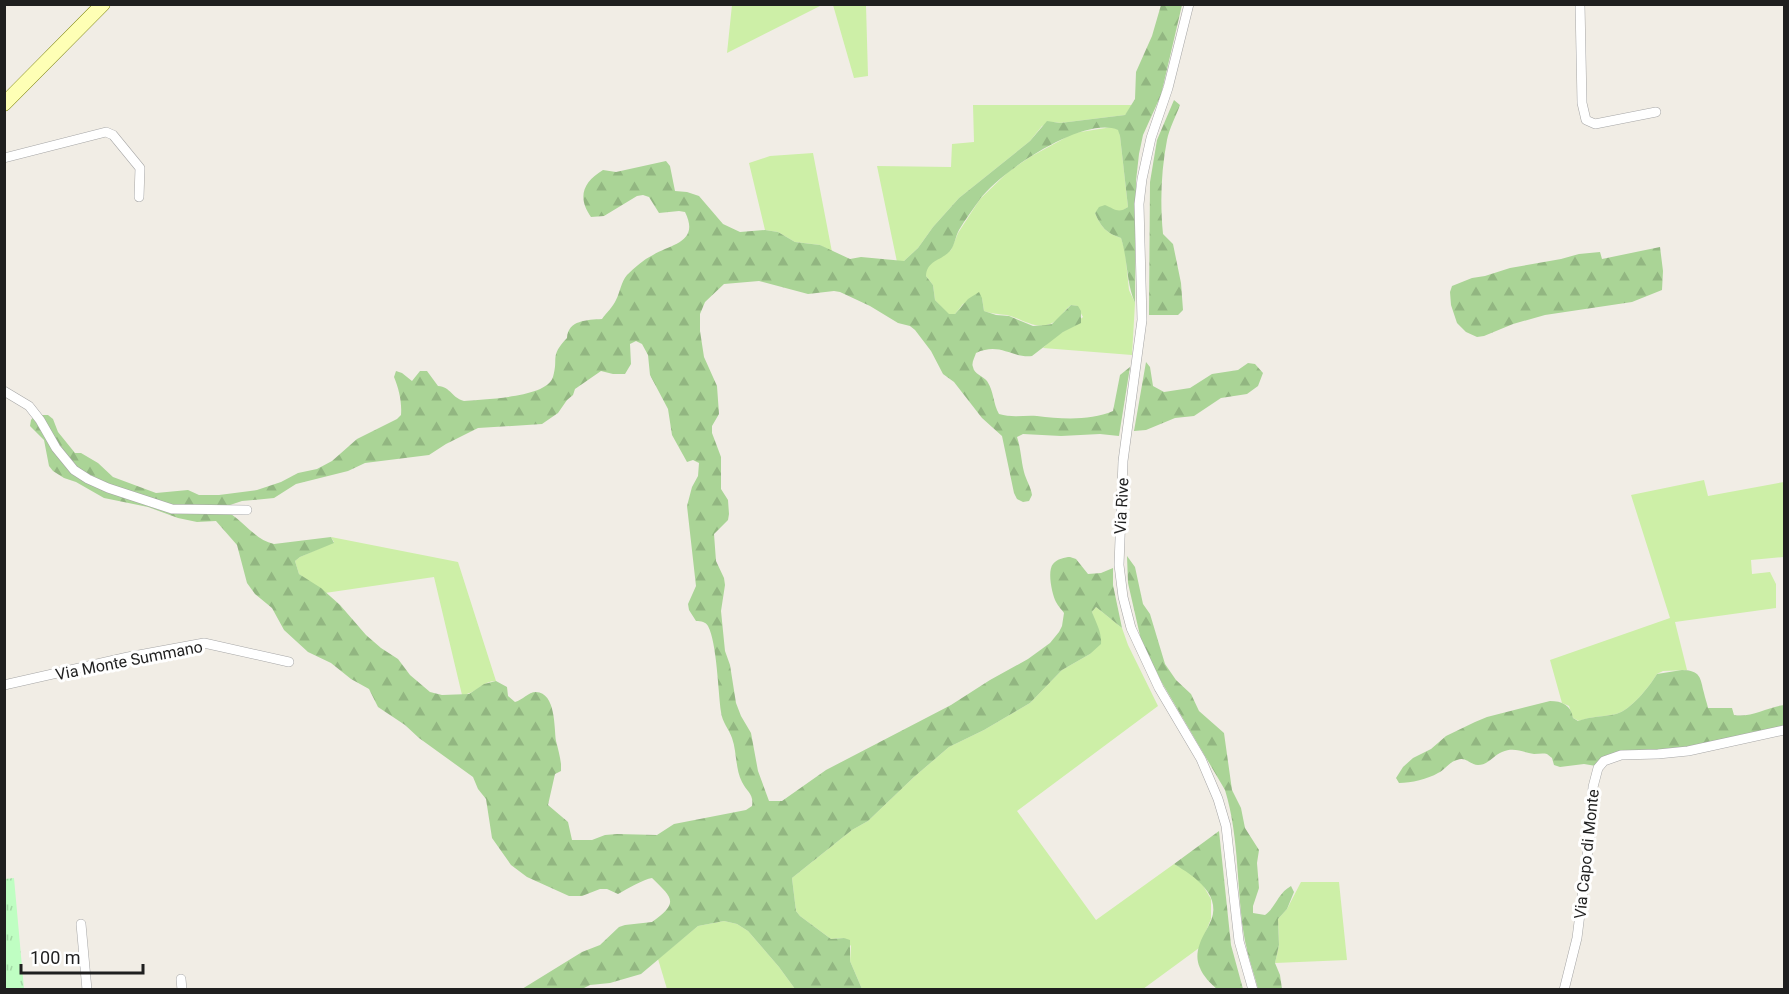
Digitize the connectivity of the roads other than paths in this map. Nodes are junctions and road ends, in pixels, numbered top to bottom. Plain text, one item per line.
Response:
1 (103, 4) edge
2 (1189, 4) edge
3 (1580, 4) edge
4 (4, 104) edge
5 (1656, 112) dead end
6 (4, 158) edge
7 (139, 197) dead end
8 (4, 391) edge
9 (247, 510) dead end
10 (290, 662) dead end
11 (4, 685) edge
12 (1785, 730) edge
13 (81, 924) dead end
14 (181, 979) dead end
15 (87, 990) edge
16 (182, 990) edge
17 (1253, 990) edge
18 (1564, 990) edge

1 - 4 main road
2 - 17 street, Via Rive
3 - 5 street
6 - 7 street
8 - 9 street
10 - 11 street, Via Monte Summano
12 - 18 street, Via Capo di Monte
13 - 15 street
14 - 16 street

